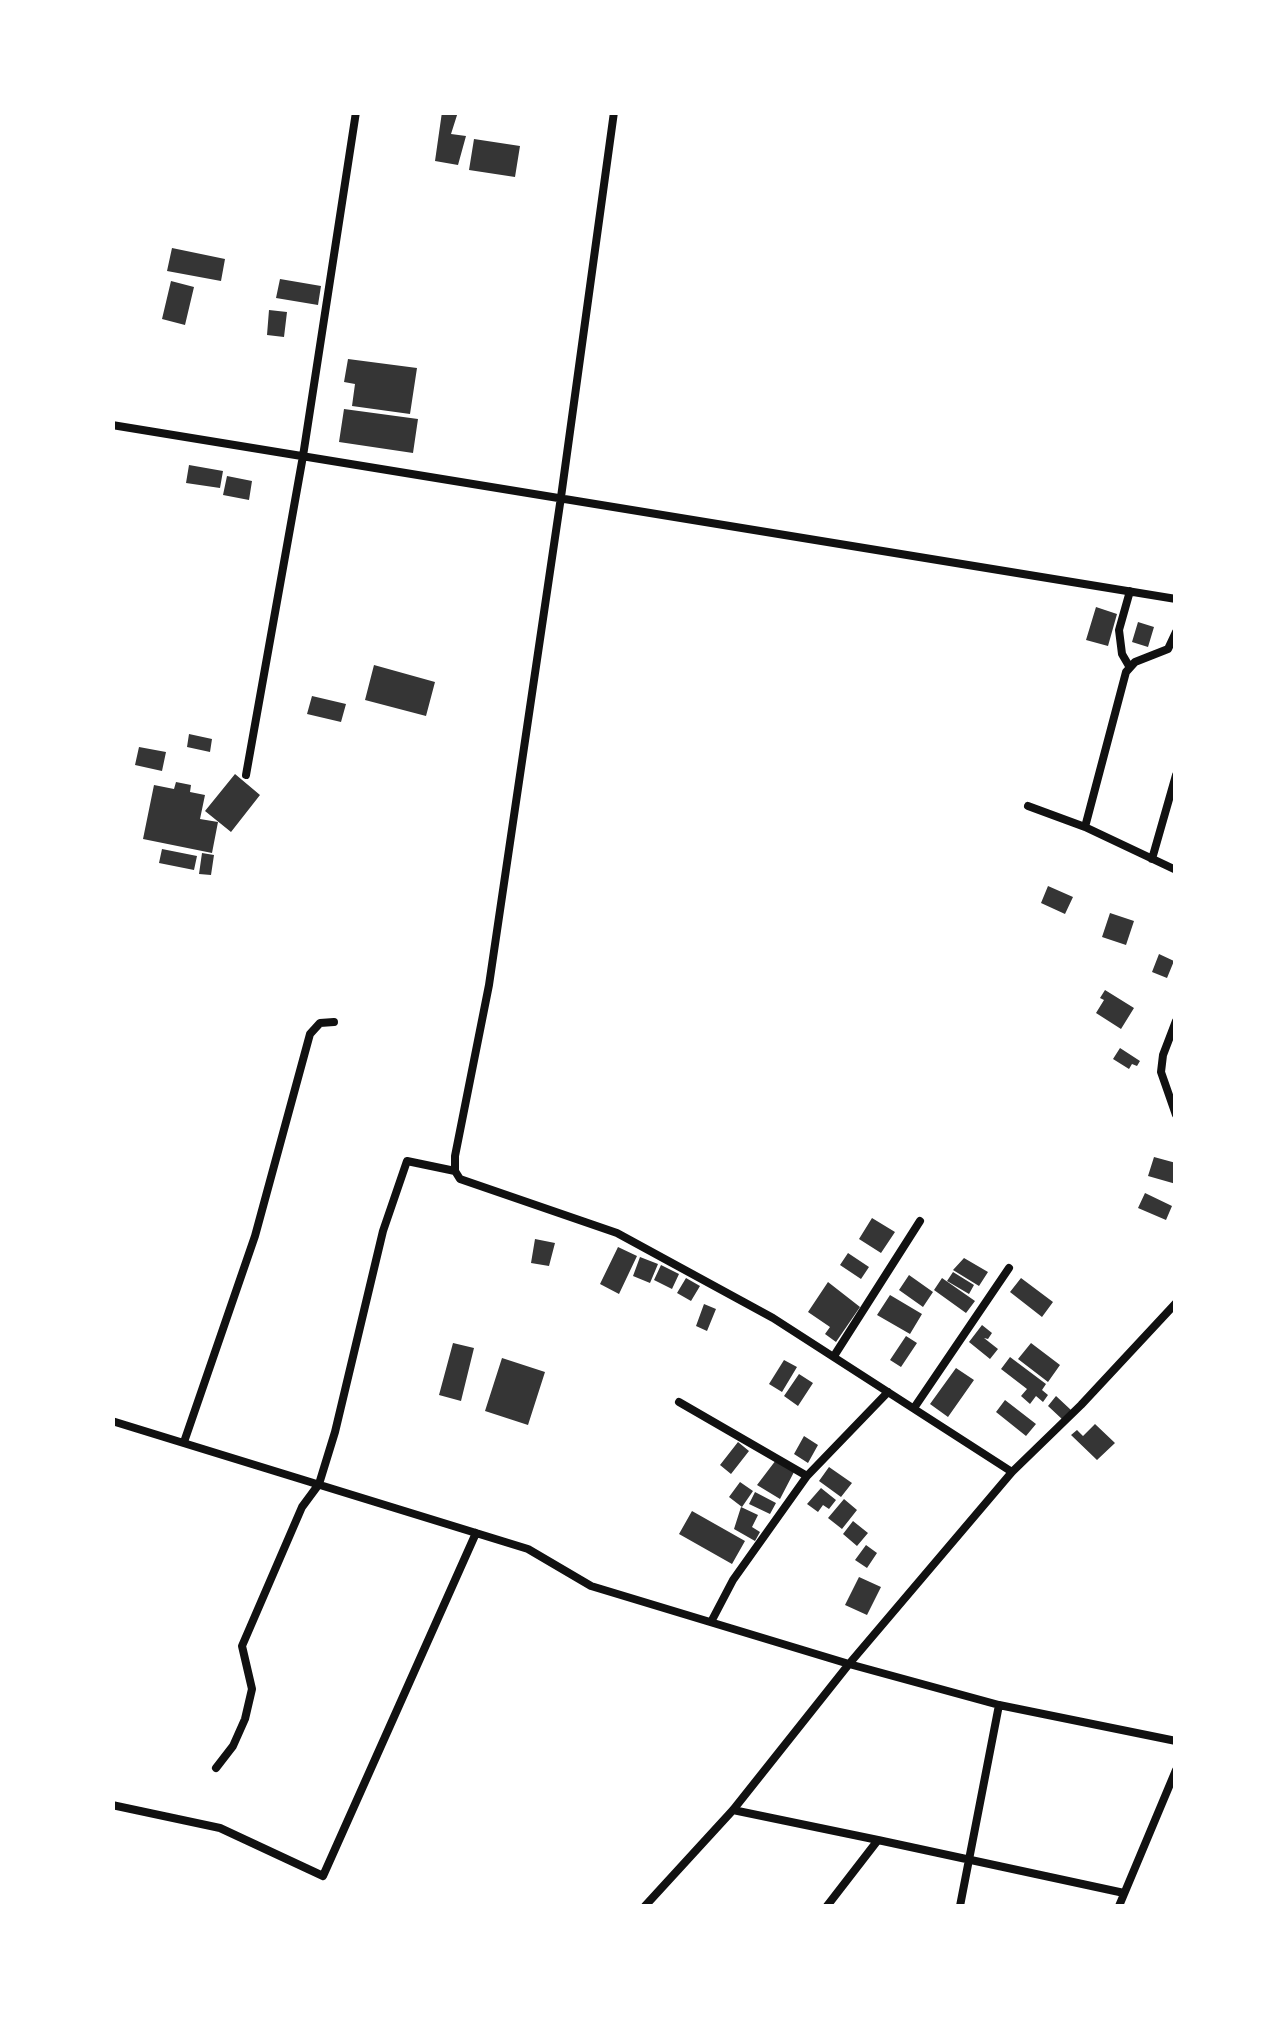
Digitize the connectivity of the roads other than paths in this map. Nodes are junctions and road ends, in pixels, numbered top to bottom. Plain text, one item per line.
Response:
1 (356, 112) edge
2 (614, 112) edge
3 (112, 424) edge
4 (303, 456) junction
5 (562, 497) junction
6 (1130, 591) junction
7 (1176, 598) edge
8 (1176, 632) edge
9 (1168, 650) junction
10 (1176, 658) edge
11 (1129, 666) junction
12 (246, 775) dead end
13 (1176, 775) edge
14 (1028, 806) dead end
15 (1085, 828) junction
16 (1152, 858) junction
17 (1176, 870) edge
18 (334, 1022) dead end
19 (1176, 1022) edge
20 (1176, 1115) edge
21 (455, 1170) junction
22 (920, 1221) dead end
23 (1009, 1268) dead end
24 (1176, 1304) edge
25 (834, 1356) junction
26 (888, 1392) junction
27 (679, 1402) dead end
28 (914, 1408) junction
29 (112, 1421) edge
30 (184, 1442) junction
31 (1012, 1472) junction
32 (807, 1476) junction
33 (319, 1484) junction
34 (476, 1533) junction
35 (711, 1622) junction
36 (849, 1664) junction
37 (999, 1706) junction
38 (1176, 1741) edge
39 (216, 1768) dead end
40 (1176, 1770) edge
41 (112, 1805) edge
42 (733, 1810) junction
43 (878, 1840) junction
44 (969, 1860) junction
45 (1124, 1893) junction
46 (645, 1906) edge
47 (828, 1906) edge
48 (960, 1906) edge
49 (1119, 1906) edge

1 - 4 street
2 - 5 street
3 - 4 street
4 - 5 street
4 - 12 street
5 - 6 street
5 - 21 street
6 - 7 street
6 - 11 street
8 - 9 street
9 - 10 street
9 - 11 street
11 - 15 street
13 - 16 street
14 - 15 street
15 - 16 street
16 - 17 street
18 - 30 street
19 - 20 street
21 - 25 street
21 - 33 street
22 - 25 street
23 - 28 street
24 - 31 street
25 - 26 street
26 - 28 street
26 - 32 street
27 - 32 street
28 - 31 street
29 - 30 street
30 - 33 street
31 - 36 street
32 - 35 street
33 - 34 street
33 - 39 street
34 - 35 street
34 - 41 street
35 - 36 street
36 - 37 street
36 - 42 street
37 - 38 street
37 - 44 street
40 - 45 street
42 - 43 street
42 - 46 street
43 - 44 street
43 - 47 street
44 - 45 street
44 - 48 street
45 - 49 street

